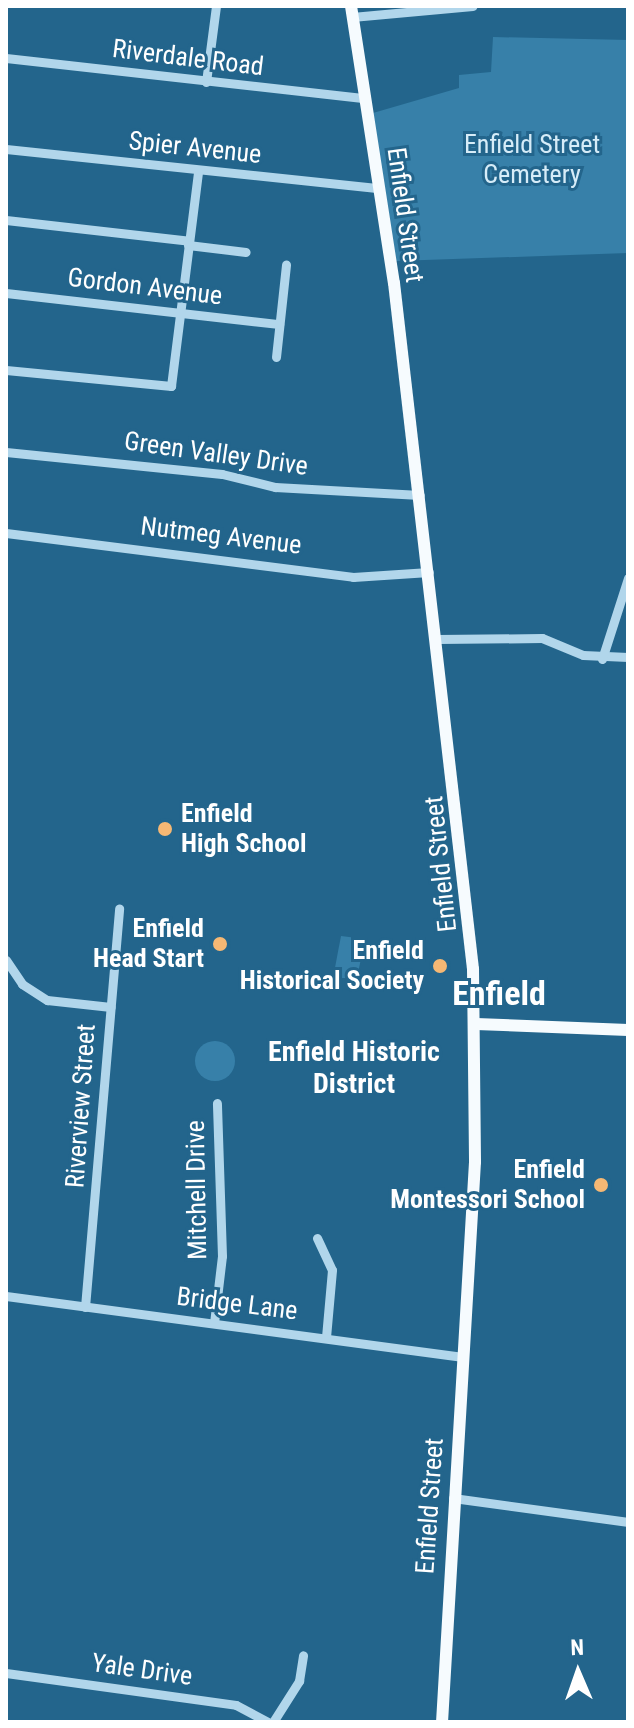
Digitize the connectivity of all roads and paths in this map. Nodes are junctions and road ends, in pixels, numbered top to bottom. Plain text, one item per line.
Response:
1 (216, 6) edge
2 (473, 6) edge
3 (351, 11) edge
4 (6, 58) edge
5 (206, 82) junction
6 (365, 98) junction
7 (6, 149) edge
8 (198, 172) junction
9 (379, 188) junction
10 (6, 220) edge
11 (189, 243) junction
12 (246, 252) dead end
13 (286, 265) dead end
14 (6, 293) edge
15 (180, 312) junction
16 (279, 324) junction
17 (276, 357) dead end
18 (6, 370) edge
19 (6, 452) edge
20 (420, 495) junction
21 (6, 533) edge
22 (429, 572) junction
23 (628, 578) edge
24 (437, 639) junction
25 (628, 657) edge
26 (602, 659) junction
27 (119, 908) dead end
28 (6, 960) edge
29 (111, 1007) junction
30 (476, 1024) junction
31 (628, 1030) edge
32 (217, 1103) dead end
33 (317, 1238) dead end
34 (6, 1296) edge
35 (85, 1307) junction
36 (214, 1323) junction
37 (326, 1337) junction
38 (463, 1357) junction
39 (453, 1498) junction
40 (628, 1522) edge
41 (303, 1655) dead end
42 (6, 1673) edge
43 (271, 1722) edge
44 (442, 1722) edge

1 - 5 street
2 - 3 street
3 - 6 main road, Enfield Street
4 - 5 street, Riverdale Road
5 - 6 street, Riverdale Road
6 - 9 main road, Enfield Street
7 - 8 street, Spier Avenue
8 - 9 street, Spier Avenue
8 - 11 street
9 - 20 main road, Enfield Street
10 - 11 street
11 - 12 street
11 - 15 street
13 - 16 street
14 - 15 street, Gordon Avenue
15 - 16 street, Gordon Avenue
15 - 18 street
16 - 17 street
19 - 20 street, Green Valley Drive
20 - 22 main road, Enfield Street
21 - 22 street, Nutmeg Avenue
22 - 24 main road, Enfield Street
23 - 26 street
24 - 26 street
24 - 30 main road, Enfield Street
25 - 26 street
27 - 29 street, Riverview Street
28 - 29 street
29 - 35 street, Riverview Street
30 - 31 main road
30 - 38 main road, Enfield Street
32 - 36 street, Mitchell Drive
33 - 37 street
34 - 35 street, Bridge Lane
35 - 36 street, Bridge Lane
36 - 37 street, Bridge Lane
37 - 38 street, Bridge Lane
38 - 39 main road, Enfield Street
39 - 40 street
39 - 44 main road, Enfield Street
41 - 43 street
42 - 43 street, Yale Drive

